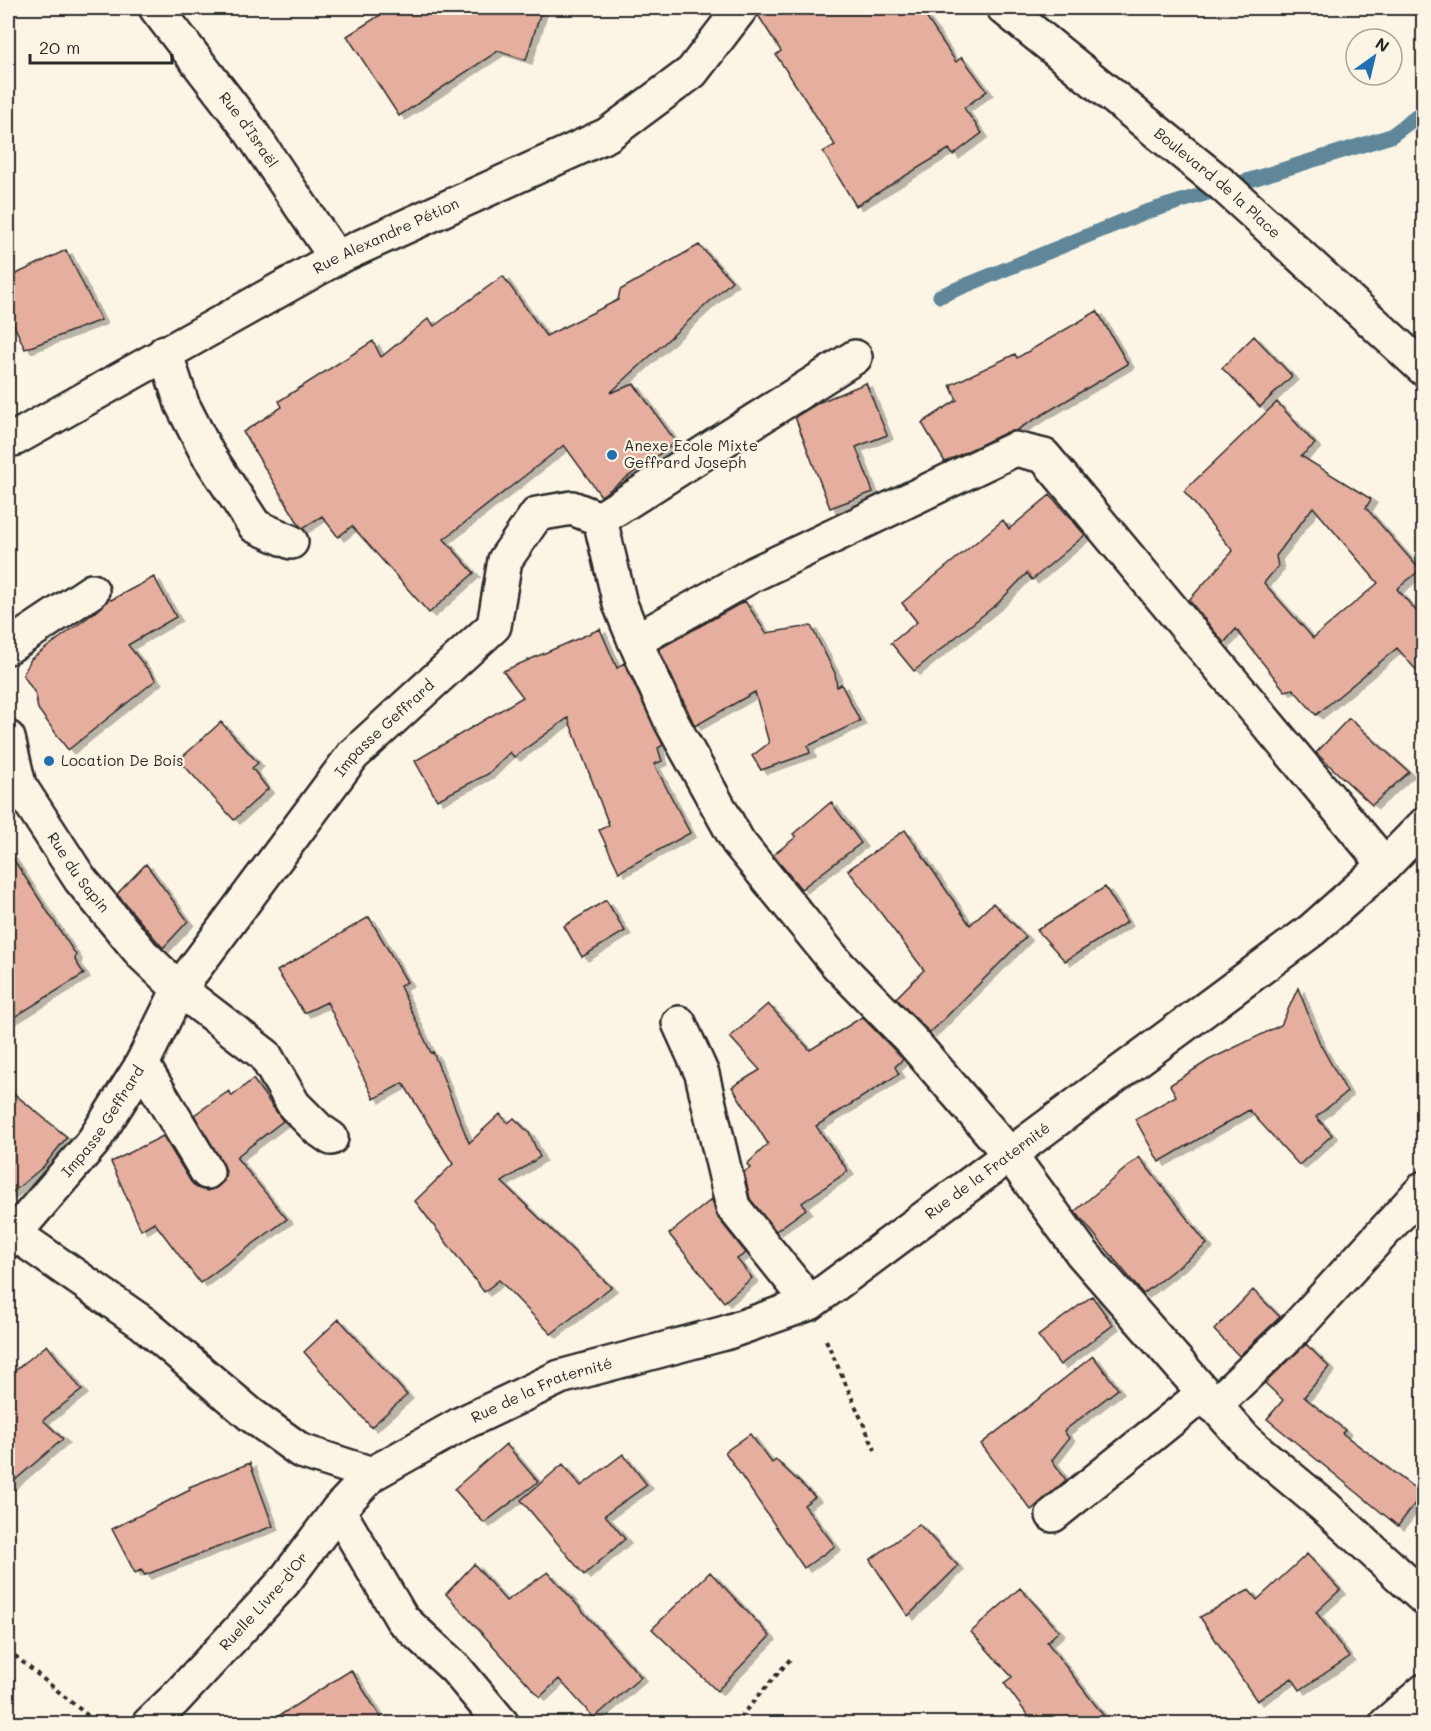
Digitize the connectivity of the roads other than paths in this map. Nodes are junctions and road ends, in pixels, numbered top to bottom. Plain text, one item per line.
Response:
1 (156, 8) edge
2 (741, 8) edge
3 (1004, 8) edge
4 (336, 258) junction
5 (165, 352) junction
6 (855, 357) dead end
7 (1424, 369) edge
8 (8, 439) edge
9 (600, 519) junction
10 (291, 542) dead end
11 (92, 591) dead end
12 (635, 641) junction
13 (8, 647) edge
14 (8, 738) edge
15 (13, 790) edge
16 (1424, 825) edge
17 (1385, 865) junction
18 (178, 989) junction
19 (679, 1023) dead end
20 (142, 1064) junction
21 (331, 1138) dead end
22 (1011, 1156) junction
23 (207, 1172) dead end
24 (1424, 1188) edge
25 (11, 1238) edge
26 (810, 1303) junction
27 (1209, 1400) junction
28 (372, 1474) junction
29 (338, 1510) junction
30 (1053, 1515) dead end
31 (1424, 1598) edge
32 (1424, 1691) edge
33 (149, 1724) edge
34 (502, 1724) edge
35 (1386, 1724) edge

1 - 4 street, Rue d'Israël
2 - 4 street, Rue Alexandre Pétion
3 - 7 street, Boulevard de la Place
4 - 5 street, Rue Alexandre Pétion
5 - 8 street, Rue Alexandre Pétion
5 - 10 street
6 - 9 street
9 - 12 street
9 - 18 street, Impasse Geffrard
11 - 13 street
12 - 17 street
12 - 22 street
14 - 15 street, Rue du Sapin
15 - 18 street, Rue du Sapin
16 - 17 street, Rue de la Fraternité
17 - 22 street, Rue de la Fraternité
18 - 20 street, Impasse Geffrard
18 - 21 street, Rue du Sapin
19 - 26 street
20 - 23 street
20 - 25 street, Impasse Geffrard
22 - 26 street, Rue de la Fraternité
22 - 27 street
24 - 27 street
25 - 28 street
26 - 28 street, Rue de la Fraternité
27 - 30 street
27 - 31 street
28 - 29 street, Ruelle Livre-d'Or
29 - 33 street, Ruelle Livre-d'Or
29 - 34 street
32 - 35 street

